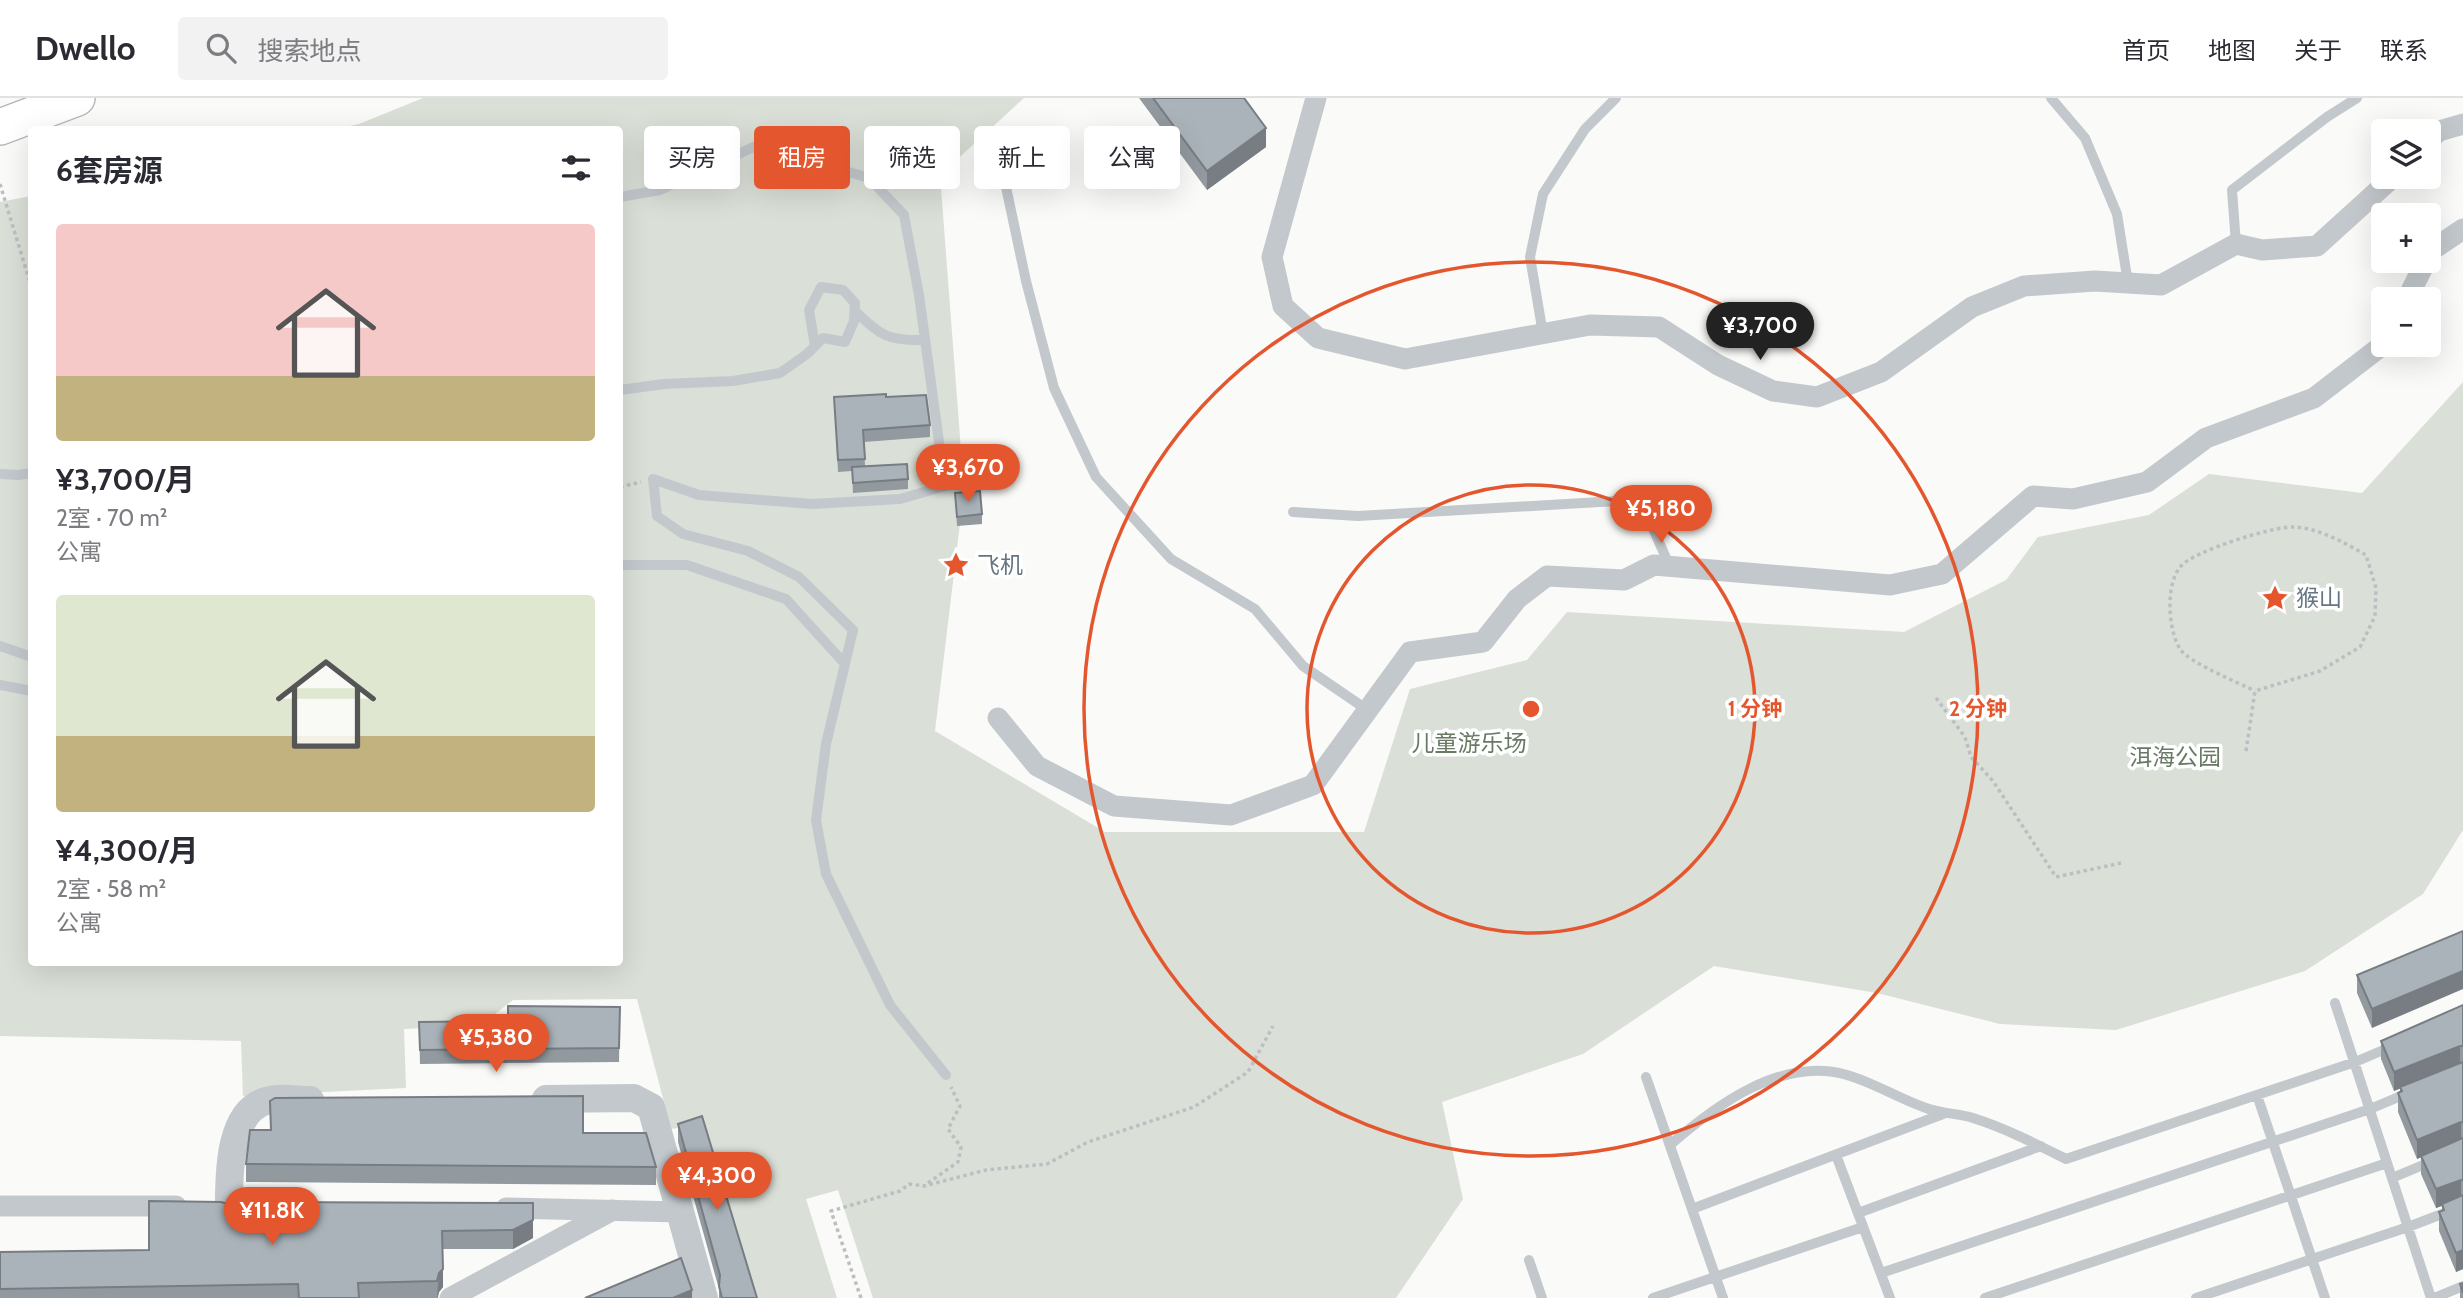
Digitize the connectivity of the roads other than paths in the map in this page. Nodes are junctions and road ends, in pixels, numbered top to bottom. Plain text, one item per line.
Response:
1 (77, 98) edge
2 (1316, 98) edge
3 (1616, 98) edge
4 (2051, 98) edge
5 (2357, 98) edge
6 (2463, 124) edge
7 (0, 127) edge
8 (2441, 130) edge
9 (1006, 189) edge
10 (2380, 189) edge
11 (623, 196) edge
12 (2463, 229) edge
13 (2236, 244) junction
14 (2441, 244) edge
15 (2129, 283) junction
16 (855, 311) junction
17 (1543, 334) junction
18 (925, 340) junction
19 (815, 346) junction
20 (2371, 354) edge
21 (623, 390) edge
22 (0, 474) edge
23 (28, 474) edge
24 (1293, 513) dead end
25 (623, 565) edge
26 (1671, 567) junction
27 (0, 646) edge
28 (28, 656) edge
29 (845, 664) junction
30 (0, 685) edge
31 (28, 690) edge
32 (1366, 709) junction
33 (998, 718) dead end
34 (2335, 1003) dead end
35 (2403, 1041) edge
36 (2355, 1062) junction
37 (946, 1075) road end
38 (1646, 1077) dead end
39 (2416, 1090) edge
40 (2257, 1095) junction
41 (337, 1099) edge
42 (526, 1099) edge
43 (2370, 1109) junction
44 (1949, 1111) junction
45 (2272, 1142) junction
46 (1670, 1145) junction
47 (2041, 1146) junction
48 (2451, 1153) edge
49 (1836, 1154) junction
50 (2387, 1163) junction
51 (2392, 1178) junction
52 (2291, 1195) junction
53 (0, 1206) edge
54 (236, 1206) joint
55 (2463, 1206) edge
56 (491, 1208) edge
57 (615, 1209) junction
58 (1692, 1209) junction
59 (681, 1212) junction
60 (1858, 1213) junction
61 (1863, 1227) junction
62 (2408, 1227) junction
63 (2312, 1259) junction
64 (1529, 1260) dead end
65 (1881, 1273) junction
66 (1716, 1277) junction
67 (2463, 1286) edge
68 (450, 1298) edge
69 (704, 1298) edge
70 (1542, 1298) edge
71 (1653, 1298) edge
72 (1723, 1298) edge
73 (1890, 1298) edge
74 (1985, 1298) edge
75 (2196, 1298) edge
76 (2325, 1298) edge
77 (2432, 1298) edge

1 - 7 main road
2 - 17 street
3 - 17 lane
4 - 15 lane
5 - 13 lane
6 - 8 street
9 - 32 lane
10 - 13 street
11 - 18 lane
12 - 14 street
13 - 15 street
15 - 17 street
16 - 18 lane
16 - 19 lane
16 - 19 lane
18 - 29 lane
19 - 21 lane
20 - 26 street
22 - 23 lane
24 - 26 lane
25 - 29 lane
26 - 32 street
27 - 28 lane
29 - 37 lane
30 - 31 lane
32 - 33 street
34 - 36 lane
35 - 36 lane
36 - 40 lane
36 - 43 lane
38 - 46 lane
39 - 43 lane
40 - 45 lane
40 - 47 lane
41 - 54 street
42 - 59 street
43 - 45 lane
43 - 50 lane
44 - 46 lane
44 - 47 lane
44 - 49 lane
45 - 52 lane
45 - 65 lane
46 - 58 lane
47 - 60 lane
48 - 51 lane
49 - 58 lane
49 - 60 lane
50 - 51 lane
50 - 52 lane
51 - 62 lane
52 - 63 lane
52 - 74 lane
53 - 54 street
55 - 62 lane
56 - 57 street
57 - 59 street
57 - 68 street
58 - 66 lane
59 - 69 street
60 - 61 lane
61 - 65 lane
61 - 66 lane
62 - 63 lane
62 - 77 lane
63 - 75 lane
63 - 76 lane
64 - 70 lane
65 - 73 lane
66 - 71 lane
66 - 72 lane
67 - 77 lane

